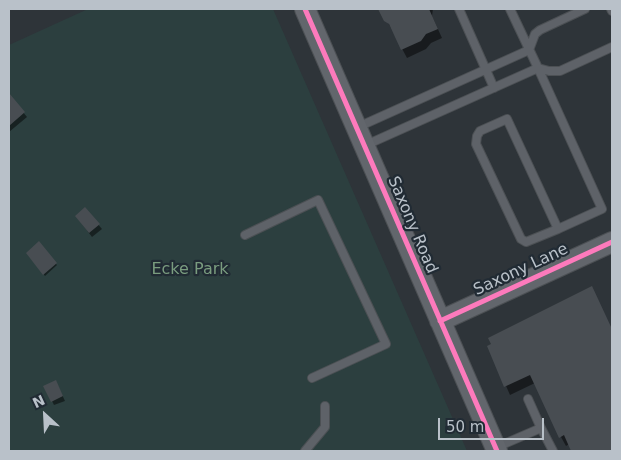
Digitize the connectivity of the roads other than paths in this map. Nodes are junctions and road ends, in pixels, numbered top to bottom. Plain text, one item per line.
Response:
1 (305, 9) edge
2 (459, 9) edge
3 (510, 9) edge
4 (585, 9) edge
5 (612, 47) edge
6 (529, 50) junction
7 (538, 68) junction
8 (486, 70) junction
9 (494, 88) junction
10 (356, 128) junction
11 (364, 146) junction
12 (558, 229) junction
13 (245, 235) dead end
14 (612, 242) edge
15 (440, 321) junction
16 (312, 378) dead end
17 (528, 399) dead end
18 (326, 406) dead end
19 (541, 428) junction
20 (496, 449) edge
21 (305, 451) edge
22 (552, 451) edge

1 - 10 street, Saxony Road
2 - 8 lane
3 - 6 lane
4 - 6 lane
5 - 7 lane
6 - 7 lane
6 - 8 lane
7 - 9 lane
7 - 12 lane
8 - 9 lane
8 - 10 lane
9 - 11 lane
10 - 11 street, Saxony Road
11 - 15 street, Saxony Road
12 - 12 lane
13 - 16 lane
14 - 15 street, Saxony Lane
15 - 20 street, Saxony Road
17 - 19 lane
18 - 21 lane
19 - 20 lane
19 - 22 lane

